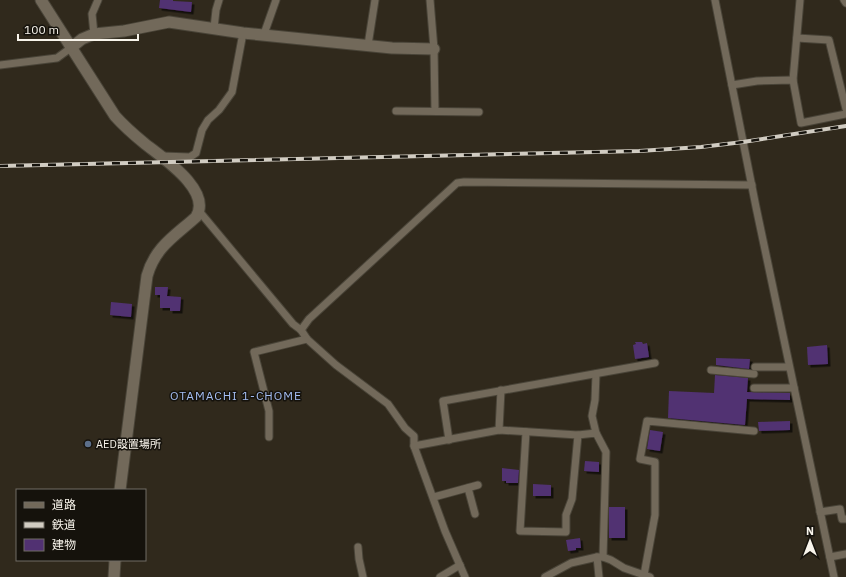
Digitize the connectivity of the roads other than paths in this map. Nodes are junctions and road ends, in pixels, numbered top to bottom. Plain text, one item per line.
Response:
1 (41, 0) edge
2 (98, 0) edge
3 (219, 0) edge
4 (276, 0) edge
5 (375, 0) edge
6 (430, 0) edge
7 (715, 0) edge
8 (800, 0) edge
9 (844, 0) edge
10 (846, 3) edge
11 (214, 28) junction
12 (243, 32) junction
13 (94, 34) junction
14 (264, 34) junction
15 (798, 38) junction
16 (368, 45) junction
17 (72, 48) junction
18 (434, 49) junction
19 (0, 65) edge
20 (794, 80) junction
21 (732, 85) junction
22 (846, 109) edge
23 (396, 111) dead end
24 (435, 111) junction
25 (478, 112) dead end
26 (846, 114) edge
27 (161, 156) junction
28 (752, 185) junction
29 (199, 211) junction
30 (301, 330) junction
31 (307, 339) junction
32 (655, 364) dead end
33 (789, 367) junction
34 (711, 370) dead end
35 (596, 374) junction
36 (754, 388) dead end
37 (794, 388) junction
38 (501, 390) junction
39 (499, 430) junction
40 (754, 431) dead end
41 (526, 432) junction
42 (596, 433) junction
43 (578, 435) junction
44 (269, 437) dead end
45 (449, 440) junction
46 (414, 446) junction
47 (478, 485) dead end
48 (468, 488) junction
49 (120, 489) edge
50 (434, 497) junction
51 (820, 512) junction
52 (476, 514) dead end
53 (846, 519) edge
54 (358, 547) dead end
55 (846, 554) edge
56 (830, 557) junction
57 (600, 558) junction
58 (115, 561) edge
59 (460, 565) junction
60 (647, 576) edge
61 (114, 577) edge
62 (363, 577) edge
63 (440, 577) edge
64 (465, 577) edge
65 (545, 577) edge
66 (599, 577) edge
67 (834, 577) edge

1 - 17 street
2 - 13 street
3 - 11 street
4 - 14 street
5 - 16 street
6 - 18 street
7 - 21 street
8 - 15 street
9 - 10 street
11 - 12 street
11 - 13 street
12 - 14 street
12 - 27 street
13 - 17 street
14 - 16 street
15 - 20 street
15 - 22 street
16 - 18 street
17 - 19 street
17 - 27 street
18 - 24 street
20 - 21 street
20 - 26 street
21 - 28 street
23 - 24 street
24 - 25 street
27 - 29 street
28 - 30 street
28 - 33 street
29 - 30 street
29 - 49 street
30 - 31 street
31 - 44 street
31 - 46 street
32 - 35 street
33 - 34 street
33 - 37 street
35 - 38 street
35 - 42 street
36 - 37 street
37 - 51 street
38 - 39 street
38 - 45 street
39 - 41 street
39 - 45 street
40 - 60 street
41 - 43 street
41 - 43 street
42 - 43 street
42 - 57 street
45 - 46 street
46 - 50 street
47 - 48 street
48 - 50 street
48 - 52 street
50 - 59 street
51 - 53 street
51 - 56 street
54 - 62 street
55 - 56 street
56 - 67 street
57 - 60 street
57 - 65 street
57 - 66 street
58 - 61 street
59 - 63 street
59 - 64 street

